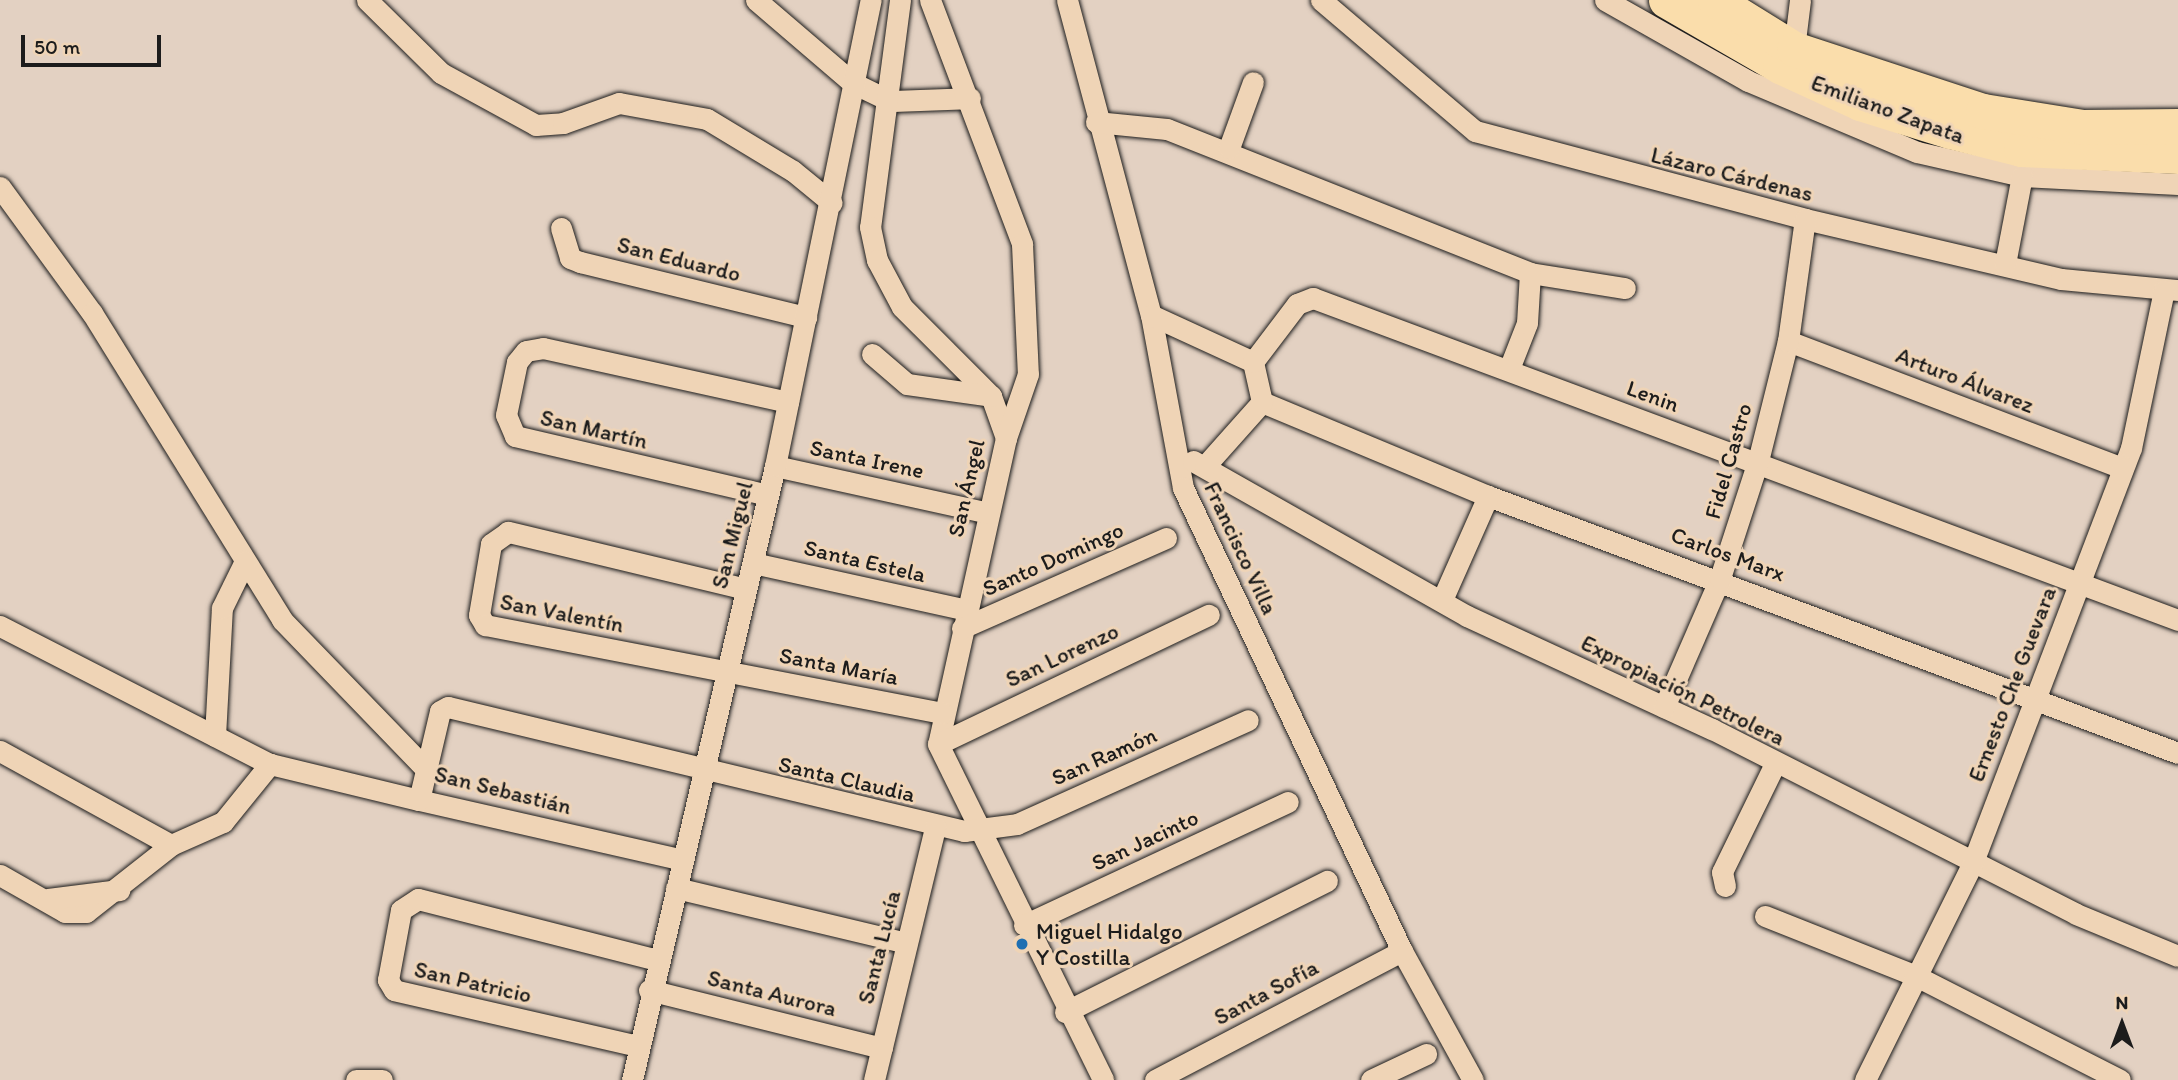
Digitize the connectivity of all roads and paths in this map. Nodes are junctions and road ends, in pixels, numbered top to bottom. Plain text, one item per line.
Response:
1 (367, 0) edge
2 (756, 0) edge
3 (871, 0) edge
4 (900, 0) edge
5 (930, 0) edge
6 (1066, 0) edge
7 (1321, 0) edge
8 (1605, 0) edge
9 (1666, 0) edge
10 (1715, 0) edge
11 (1800, 0) edge
12 (1346, 8) edge
13 (1755, 14) edge
14 (1794, 49) junction
15 (1253, 82) dead end
16 (853, 83) junction
17 (970, 98) junction
18 (890, 101) junction
19 (1096, 122) junction
20 (2178, 126) edge
21 (1229, 148) junction
22 (2178, 156) edge
23 (2022, 176) junction
24 (2178, 184) edge
25 (0, 187) edge
26 (832, 203) junction
27 (1805, 219) junction
28 (561, 228) dead end
29 (2005, 264) junction
30 (1530, 273) junction
31 (1625, 288) dead end
32 (2171, 290) edge
33 (1151, 315) junction
34 (806, 317) junction
35 (1788, 341) junction
36 (872, 354) dead end
37 (1253, 362) junction
38 (1509, 369) junction
39 (991, 396) junction
40 (788, 402) junction
41 (1262, 402) junction
42 (1006, 438) junction
43 (1175, 453) junction
44 (1758, 461) junction
45 (775, 466) junction
46 (1205, 466) junction
47 (2123, 468) junction
48 (768, 495) junction
49 (1488, 496) junction
50 (989, 513) junction
51 (1166, 538) dead end
52 (245, 561) junction
53 (753, 563) junction
54 (1720, 578) junction
55 (2080, 581) junction
56 (746, 589) junction
57 (1442, 600) junction
58 (1209, 615) dead end
59 (964, 619) junction
60 (2178, 620) edge
61 (0, 626) edge
62 (726, 670) junction
63 (2032, 698) junction
64 (1664, 707) junction
65 (942, 713) junction
66 (1248, 720) dead end
67 (215, 736) junction
68 (937, 744) junction
69 (0, 751) edge
70 (2178, 753) edge
71 (270, 764) junction
72 (1775, 764) junction
73 (426, 769) junction
74 (705, 773) junction
75 (419, 800) junction
76 (1288, 802) dead end
77 (935, 827) junction
78 (979, 829) junction
79 (171, 845) junction
80 (682, 860) junction
81 (1973, 862) junction
82 (0, 875) edge
83 (1327, 881) dead end
84 (1725, 886) dead end
85 (676, 888) junction
86 (1765, 916) dead end
87 (1024, 925) junction
88 (907, 943) junction
89 (1402, 951) junction
90 (2178, 956) edge
91 (657, 960) junction
92 (1914, 975) junction
93 (649, 990) junction
94 (1066, 1012) junction
95 (638, 1046) junction
96 (882, 1048) junction
97 (1426, 1054) dead end
98 (356, 1080) edge
99 (382, 1080) edge
100 (632, 1080) edge
101 (874, 1080) edge
102 (1103, 1080) edge
103 (1155, 1080) edge
104 (1371, 1080) edge
105 (1473, 1080) edge
106 (1865, 1080) edge
107 (2120, 1080) edge

1 - 26 street
2 - 16 street
3 - 16 street, San Miguel
4 - 18 street, San Ángel
5 - 17 street
6 - 19 street, Francisco Villa
7 - 12 street, Lázaro Cárdenas
8 - 23 street, Emiliano Zapata
9 - 22 main road
10 - 13 main road
11 - 14 street
12 - 27 street, Lázaro Cárdenas
13 - 14 main road
14 - 20 main road
15 - 21 street
16 - 18 street
16 - 26 street, San Miguel
17 - 18 street
17 - 42 street
18 - 39 street, San Ángel
19 - 21 street
19 - 33 street, Francisco Villa
21 - 30 street
23 - 24 street, Emiliano Zapata
23 - 29 street
25 - 52 street
26 - 34 street, San Miguel
27 - 29 street, Lázaro Cárdenas
27 - 35 street, Fidel Castro
28 - 34 street, San Eduardo
29 - 32 street, Lázaro Cárdenas
30 - 31 street
30 - 38 street
32 - 47 street, Ernesto Che Guevara
33 - 37 street
33 - 43 street, Francisco Villa
34 - 40 street, San Miguel
35 - 44 street, Fidel Castro
35 - 47 street, Arturo Álvarez
36 - 39 street
37 - 38 street, Lenin
37 - 41 street
38 - 44 street, Lenin
39 - 42 street, San Ángel
40 - 45 street, San Miguel
40 - 48 street, San Martín
41 - 46 street
41 - 49 street, Carlos Marx
42 - 50 street, San Ángel
43 - 46 street, Expropiación Petrolera
43 - 89 street, Francisco Villa
44 - 54 street, Fidel Castro
44 - 55 street, Lenin
45 - 48 street, San Miguel
45 - 50 street, Santa Irene
46 - 57 street, Expropiación Petrolera
47 - 55 street, Ernesto Che Guevara
48 - 53 street, San Miguel
49 - 54 street, Carlos Marx
49 - 57 street
50 - 59 street, San Ángel
51 - 59 street, Santo Domingo
52 - 67 street
52 - 73 street
53 - 56 street, San Miguel
53 - 59 street, Santa Estela
54 - 63 street, Carlos Marx
54 - 64 street, Fidel Castro
55 - 60 street, Lenin
55 - 63 street, Ernesto Che Guevara
56 - 62 street, San Miguel
56 - 62 street, San Valentín
57 - 64 street, Expropiación Petrolera
58 - 68 street, San Lorenzo
59 - 65 street, San Ángel
61 - 67 street
62 - 65 street, Santa María
62 - 74 street, San Miguel
63 - 70 street, Carlos Marx
63 - 81 street, Ernesto Che Guevara
64 - 72 street, Expropiación Petrolera
65 - 68 street, San Ángel
66 - 78 street, San Ramón
67 - 71 street
68 - 78 street
69 - 79 street
71 - 75 street
71 - 79 street
72 - 81 street, Expropiación Petrolera
72 - 84 street
73 - 74 street, San Sebastián
73 - 75 street, San Sebastián
74 - 77 street, Santa Claudia
74 - 80 street, San Miguel
75 - 80 street, San Sebastián
76 - 87 street, San Jacinto
77 - 78 street, Santa Claudia
77 - 88 street, Santa Lucía
78 - 87 street
79 - 82 street
80 - 85 street, San Miguel
81 - 90 street, Expropiación Petrolera
81 - 92 street, Ernesto Che Guevara
83 - 94 street
85 - 88 street
85 - 91 street, San Miguel
86 - 92 street
87 - 94 street
88 - 96 street, Santa Lucía
89 - 103 street, Santa Sofía
89 - 105 street, Francisco Villa
91 - 93 street, San Miguel
91 - 95 street, San Patricio
92 - 106 street, Ernesto Che Guevara
92 - 107 street
93 - 95 street, San Miguel
93 - 96 street, Santa Aurora
94 - 102 street
95 - 100 street, San Miguel
96 - 101 street, Santa Lucía
97 - 104 street
98 - 99 street

